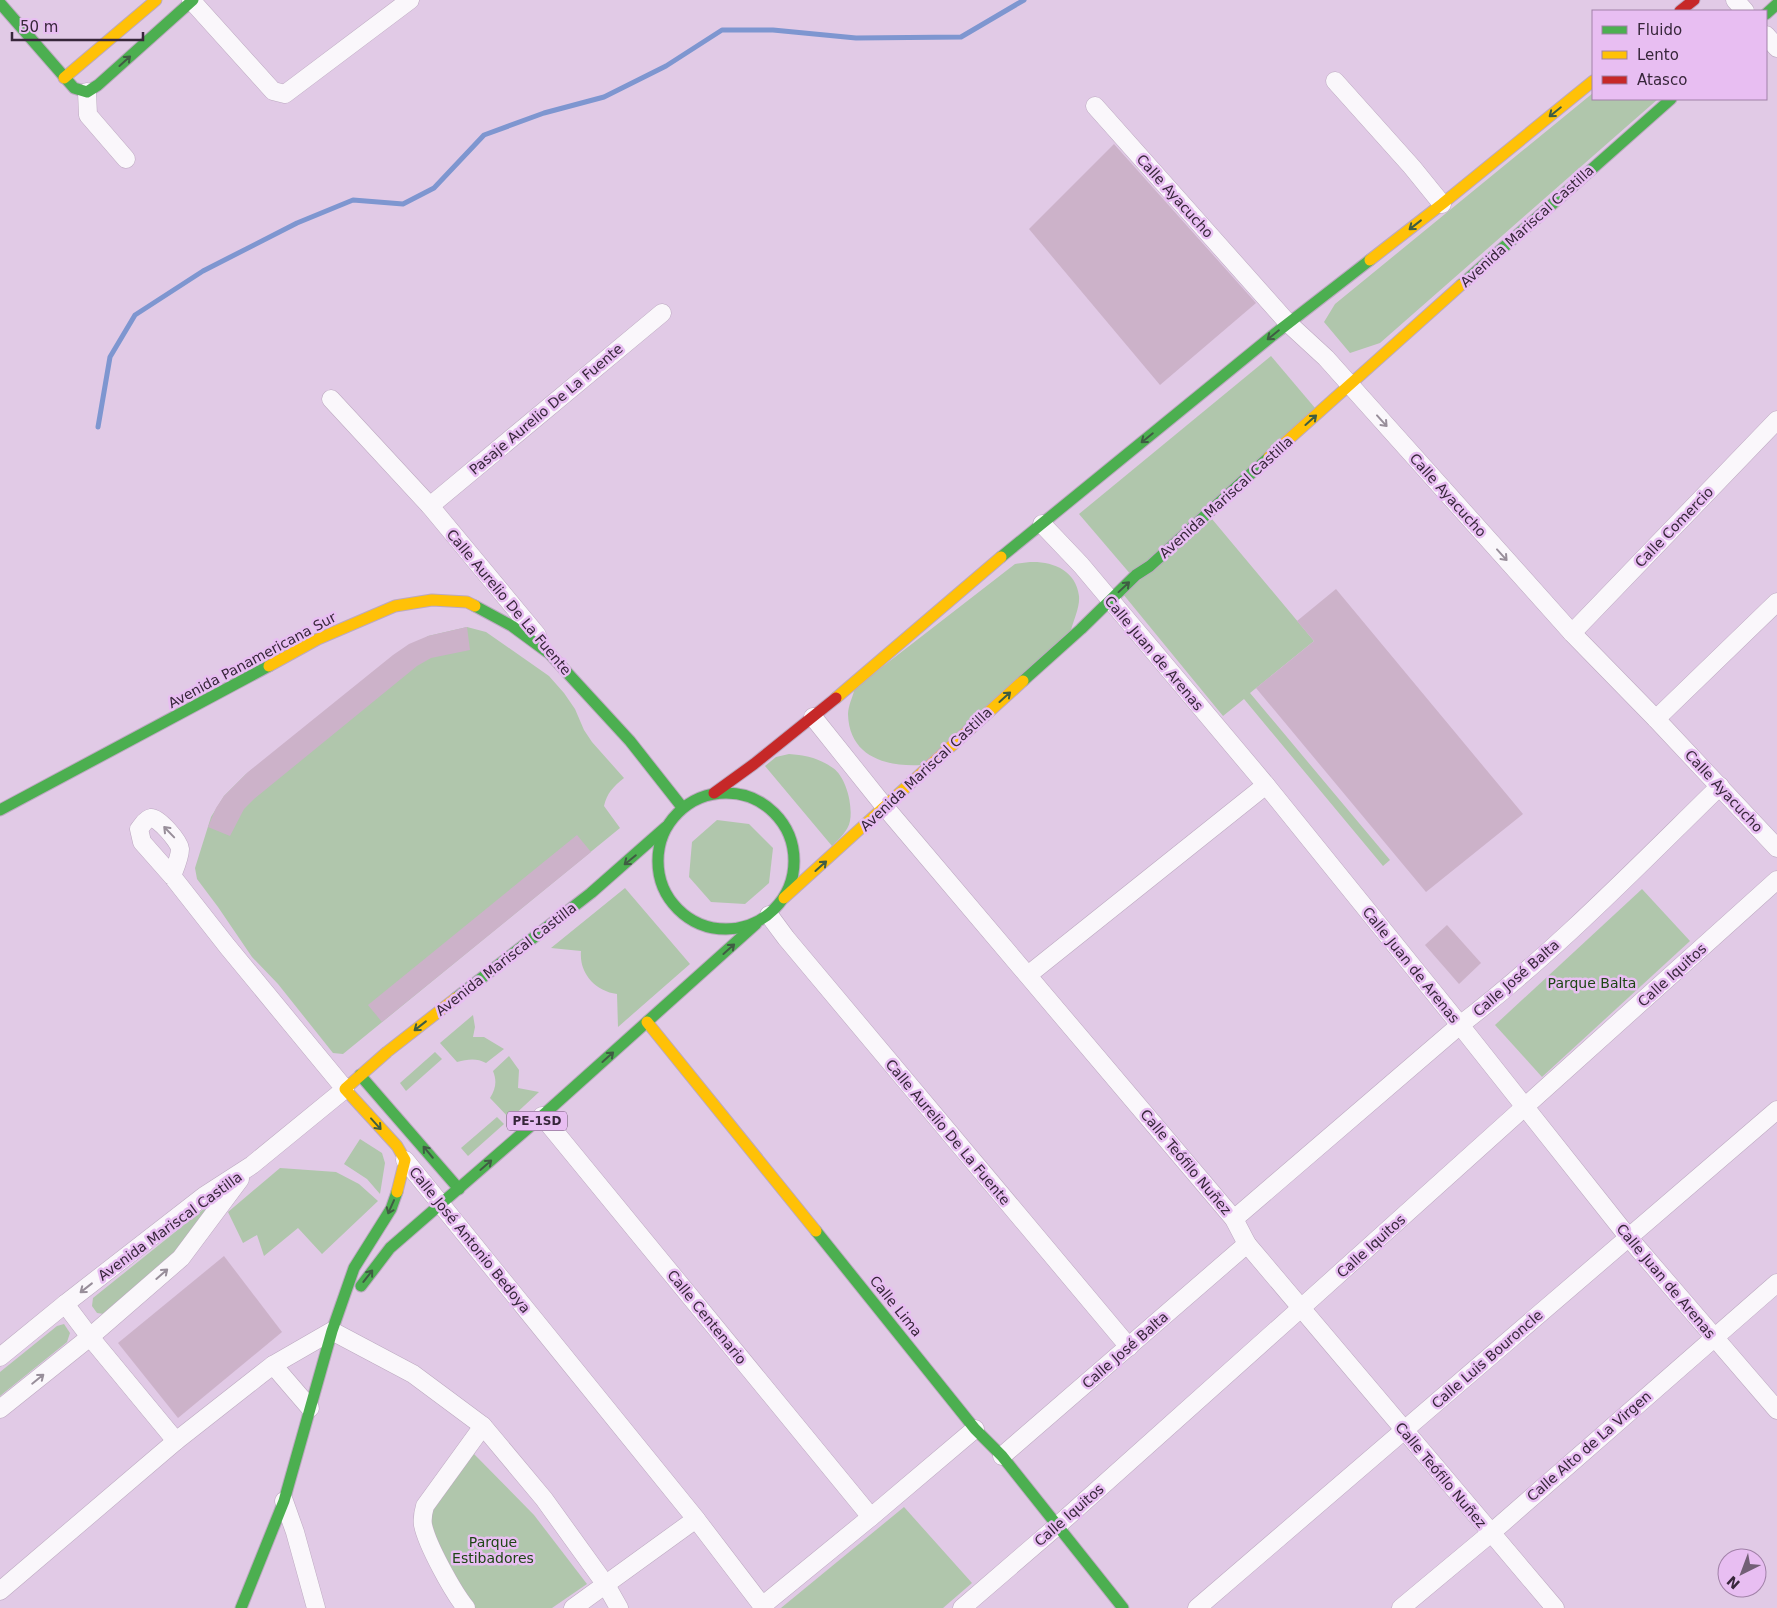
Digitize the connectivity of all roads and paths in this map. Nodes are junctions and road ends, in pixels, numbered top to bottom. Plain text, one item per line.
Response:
1 (156, 0) edge
2 (192, 0) edge
3 (410, 0) edge
4 (1694, 0) edge
5 (1735, 0) edge
6 (0, 3) edge
7 (1777, 4) edge
8 (1681, 10) edge
9 (1744, 10) edge
10 (1767, 13) edge
11 (1767, 36) edge
12 (1777, 48) edge
13 (64, 78) junction
14 (1335, 81) dead end
15 (1592, 82) edge
16 (87, 92) junction
17 (1670, 100) edge
18 (1095, 106) dead end
19 (126, 160) dead end
20 (1442, 204) junction
21 (662, 313) dead end
22 (1288, 323) junction
23 (1349, 384) junction
24 (332, 399) dead end
25 (1777, 420) edge
26 (430, 506) junction
27 (1042, 524) junction
28 (1109, 601) junction
29 (1777, 602) edge
30 (1572, 634) junction
31 (550, 654) junction
32 (813, 717) junction
33 (1656, 719) junction
34 (1266, 785) junction
35 (1720, 786) junction
36 (714, 793) junction
37 (682, 807) junction
38 (885, 807) junction
39 (0, 810) edge
40 (666, 827) junction
41 (1777, 848) edge
42 (172, 876) dead end
43 (1777, 880) edge
44 (784, 898) junction
45 (762, 919) junction
46 (1028, 976) junction
47 (646, 1022) junction
48 (1460, 1025) junction
49 (360, 1075) junction
50 (345, 1089) junction
51 (1525, 1107) junction
52 (1777, 1110) edge
53 (542, 1116) junction
54 (405, 1160) junction
55 (252, 1165) junction
56 (459, 1189) junction
57 (441, 1205) junction
58 (1234, 1219) junction
59 (1629, 1238) junction
60 (1247, 1244) junction
61 (1777, 1283) edge
62 (65, 1304) junction
63 (1301, 1308) junction
64 (332, 1332) junction
65 (90, 1337) junction
66 (1713, 1337) junction
67 (1128, 1347) junction
68 (0, 1357) edge
69 (273, 1365) junction
70 (310, 1408) junction
71 (0, 1409) edge
72 (1777, 1410) edge
73 (483, 1426) junction
74 (975, 1429) junction
75 (1404, 1430) junction
76 (176, 1441) junction
77 (1002, 1456) junction
78 (284, 1501) junction
79 (871, 1517) junction
80 (696, 1520) junction
81 (1056, 1527) junction
82 (1491, 1533) junction
83 (606, 1585) junction
84 (0, 1591) edge
85 (763, 1607) edge
86 (241, 1608) edge
87 (316, 1608) edge
88 (466, 1608) edge
89 (573, 1608) edge
90 (619, 1608) edge
91 (962, 1608) edge
92 (1123, 1608) edge
93 (1197, 1608) edge
94 (1401, 1608) edge
95 (1555, 1608) edge

1 - 13 street
2 - 3 street
16 -> 2 street
4 - 8 street
5 - 9 street
6 - 13 street
7 - 10 street
11 - 12 street
13 - 16 street
14 - 20 street
15 -> 20 street
16 - 19 street
17 - 23 street, Avenida Mariscal Castilla
18 - 22 street, Calle Ayacucho
20 -> 22 street
21 - 26 street, Pasaje Aurelio De La Fuente
22 - 23 street, Calle Ayacucho
22 -> 27 street
28 -> 23 street, Avenida Mariscal Castilla
23 -> 30 street, Calle Ayacucho
24 - 26 street, Calle Aurelio De La Fuente
25 - 30 street, Calle Comercio
26 - 31 street, Calle Aurelio De La Fuente
27 - 28 street, Calle Juan de Arenas
27 - 32 street
28 - 34 street, Calle Juan de Arenas
38 -> 28 street, Avenida Mariscal Castilla
29 - 33 street
30 - 33 street, Calle Ayacucho
31 - 37 street, Calle Aurelio De La Fuente
31 - 39 street, Avenida Panamericana Sur
32 - 36 street
32 - 38 street, Calle Teófilo Nuñez
33 - 35 street, Calle Ayacucho
34 - 46 street
34 - 48 street, Calle Juan de Arenas
35 - 41 street, Calle Ayacucho
35 - 48 street, Calle José Balta
36 - 37 street
36 - 44 street
37 - 40 street
44 -> 38 street, Avenida Mariscal Castilla
38 - 46 street, Calle Teófilo Nuñez
40 - 45 street
40 -> 49 street, Avenida Mariscal Castilla
42 - 50 street, Calle José Antonio Bedoya
43 - 51 street, Calle Iquitos
44 - 45 street
47 -> 45 street, PE-1SD
45 - 67 street, Calle Aurelio De La Fuente
46 - 58 street, Calle Teófilo Nuñez
53 -> 47 street, PE-1SD
47 - 74 street, Calle Lima
48 - 51 street, Calle Juan de Arenas
48 - 58 street, Calle José Balta
49 - 50 street, Avenida Mariscal Castilla
56 -> 49 street
50 -> 54 street, Calle José Antonio Bedoya
50 - 55 street
51 - 59 street, Calle Juan de Arenas
51 - 63 street, Calle Iquitos
52 - 59 street, Calle Luis Bouroncle
56 -> 53 street, PE-1SD
53 - 79 street, Calle Centenario
54 - 57 street, Calle José Antonio Bedoya
54 -> 64 street
55 -> 62 street, Avenida Mariscal Castilla
65 -> 55 street, Avenida Mariscal Castilla
56 - 57 street, PE-1SD
64 -> 57 street, PE-1SD
57 - 80 street, Calle José Antonio Bedoya
58 - 60 street, Calle Teófilo Nuñez
59 - 66 street, Calle Juan de Arenas
59 - 75 street, Calle Luis Bouroncle
60 - 63 street, Calle Teófilo Nuñez
60 - 67 street, Calle José Balta
61 - 66 street, Calle Alto de La Virgen
62 - 65 street
62 - 68 street, Avenida Mariscal Castilla
63 - 75 street, Calle Teófilo Nuñez
63 - 81 street, Calle Iquitos
64 - 69 street
64 - 70 street
64 - 73 street
71 -> 65 street, Avenida Mariscal Castilla
65 - 76 street
66 - 72 street, Calle Juan de Arenas
66 - 82 street, Calle Alto de La Virgen
67 - 77 street, Calle José Balta
69 - 70 street
69 - 76 street
70 - 78 street
73 - 83 street
73 - 88 street
74 - 77 street, Calle Lima
74 - 79 street
75 - 82 street, Calle Teófilo Nuñez
75 - 93 street, Calle Luis Bouroncle
76 - 84 street
77 - 81 street, Calle Lima
78 - 86 street
78 - 87 street
79 - 85 street
80 - 83 street
80 - 85 street, Calle José Antonio Bedoya
81 - 91 street, Calle Iquitos
81 - 92 street, Calle Lima
82 - 94 street, Calle Alto de La Virgen
82 - 95 street, Calle Teófilo Nuñez
83 - 89 street
83 - 90 street

